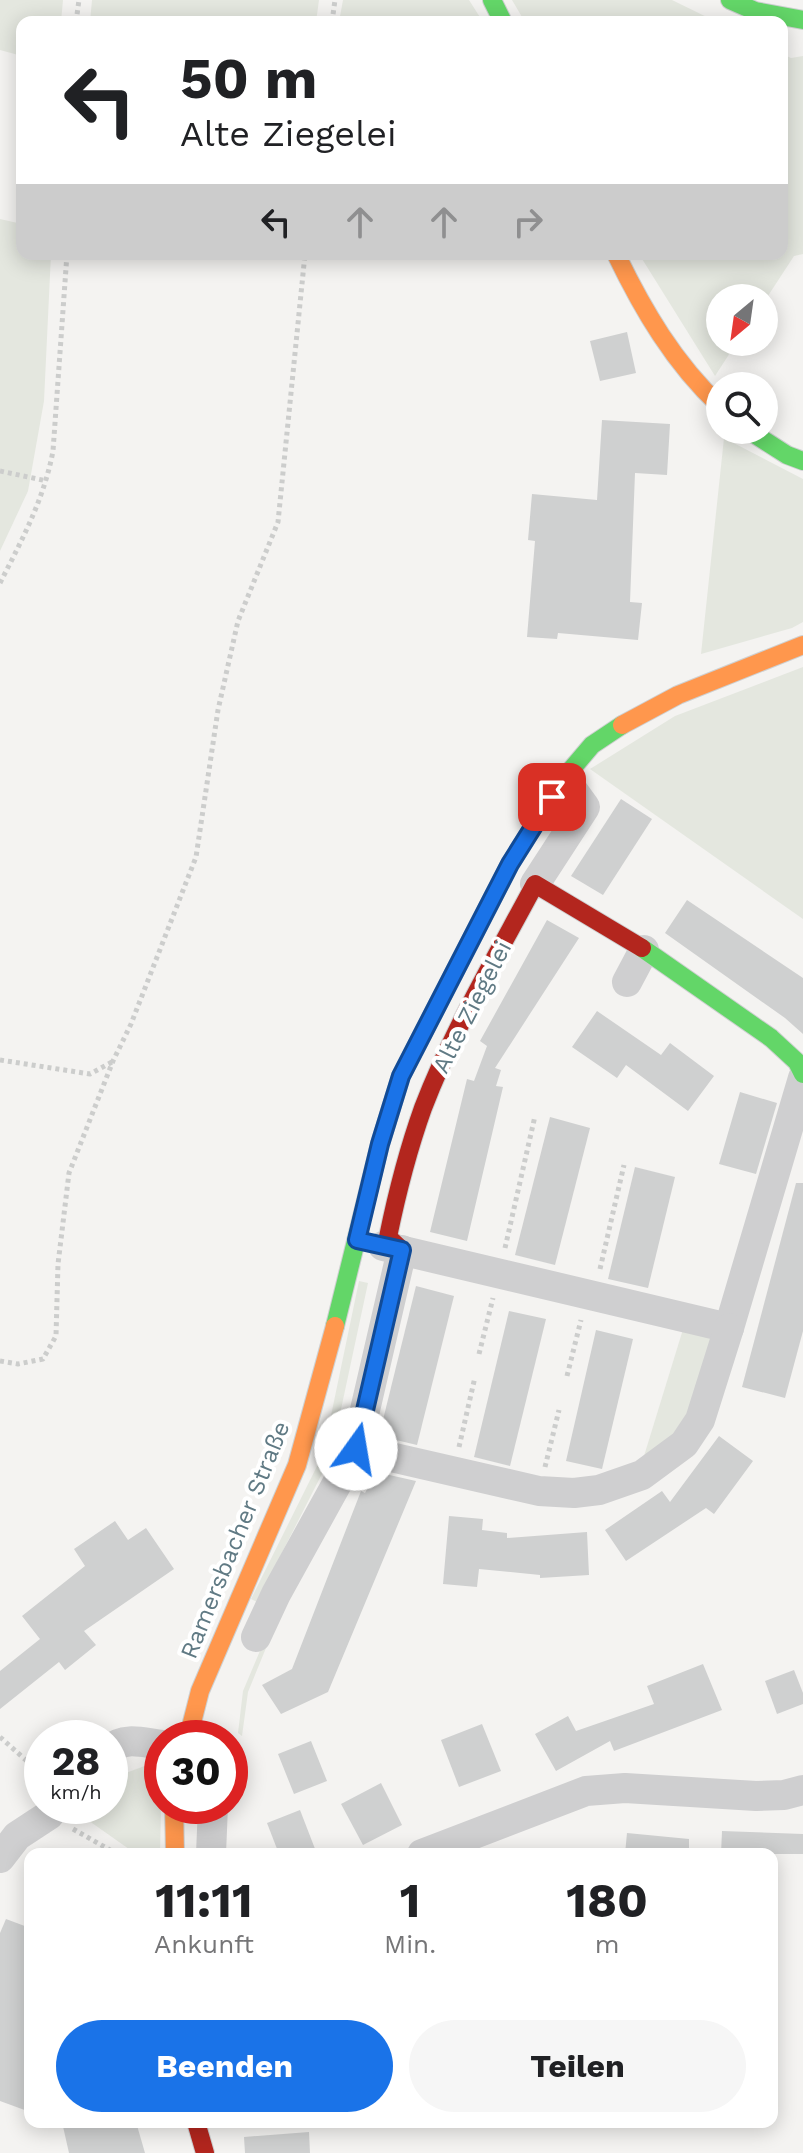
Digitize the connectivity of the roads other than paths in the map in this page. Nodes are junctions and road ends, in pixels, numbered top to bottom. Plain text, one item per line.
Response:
1 (730, 0) edge
2 (782, 16) edge
3 (619, 260) edge
4 (706, 394) edge
5 (770, 444) edge
6 (803, 461) edge
7 (803, 645) edge
8 (564, 778) junction
9 (535, 884) junction
10 (644, 950) junction
11 (627, 982) dead end
12 (803, 1076) edge
13 (357, 1240) junction
14 (402, 1250) junction
15 (729, 1328) junction
16 (356, 1449) junction
17 (256, 1637) dead end
18 (193, 1720) edge
19 (803, 1790) edge
20 (33, 1824) edge
21 (174, 1824) edge
22 (212, 1824) edge
23 (175, 1848) edge
24 (211, 1848) edge
25 (438, 1848) edge
26 (0, 1858) edge
27 (198, 2128) edge
28 (216, 2128) edge
29 (206, 2153) edge

1 - 2 main road
3 - 4 main road
5 - 6 main road
7 - 8 main road, Ramersbacher Straße
8 - 9 street
8 - 13 main road, Ramersbacher Straße
9 - 10 main road
9 - 14 main road, Alte Ziegelei
10 - 11 street
10 - 12 main road
12 - 15 street
13 - 14 street
13 - 18 main road, Ramersbacher Straße
14 - 15 street
14 - 16 street, Alte Ziegelei
15 - 16 street
16 - 17 street, Alte Ziegelei
19 - 25 street
20 - 26 street
21 - 23 main road
22 - 24 street
27 - 29 main road
28 - 29 street

